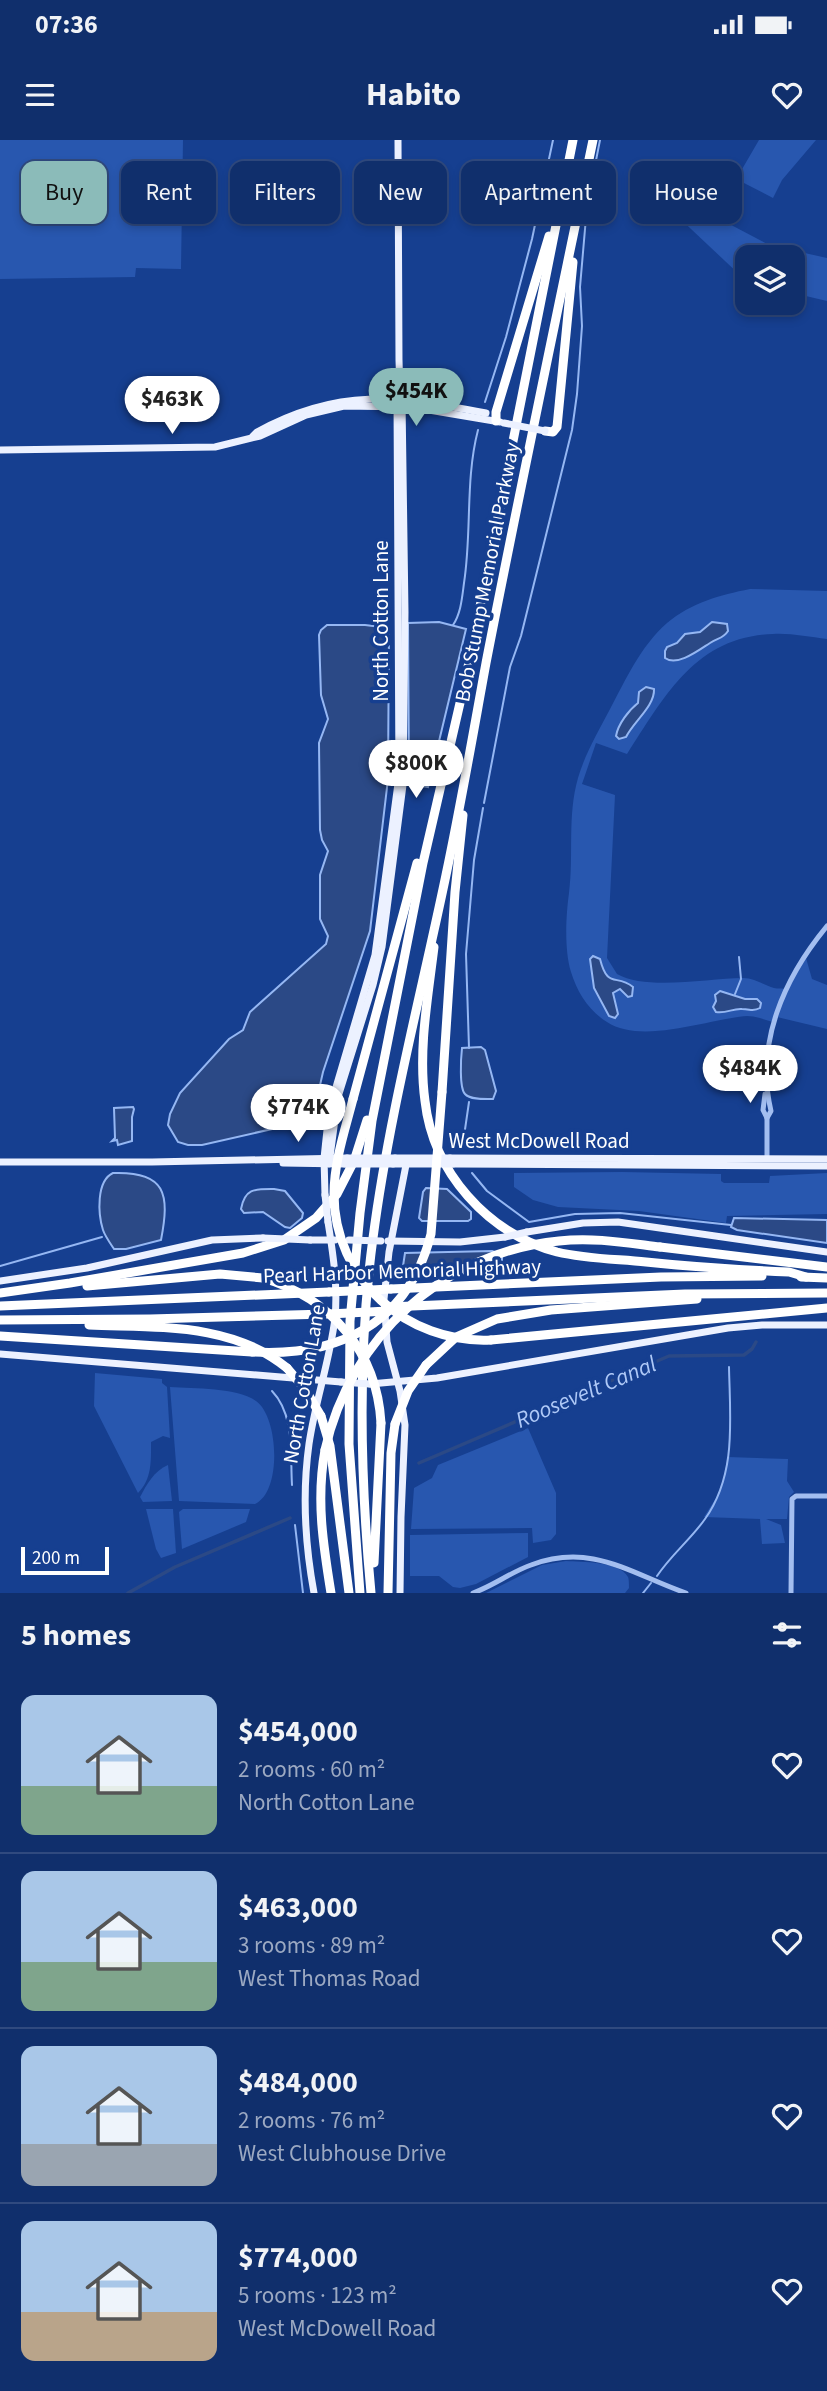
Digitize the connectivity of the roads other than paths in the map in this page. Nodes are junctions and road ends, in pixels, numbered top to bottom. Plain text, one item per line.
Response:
1 (398, 140) edge
2 (593, 140) edge
3 (571, 145) edge
4 (588, 161) edge
5 (575, 224) edge
6 (578, 224) edge
7 (399, 401) junction
8 (486, 414) joint
9 (499, 419) junction
10 (545, 431) joint
11 (0, 450) edge
12 (396, 463) junction
13 (402, 482) junction
14 (452, 740) junction
15 (470, 751) junction
16 (446, 878) junction
17 (827, 926) edge
18 (388, 1033) junction
19 (827, 1159) edge
20 (396, 1160) junction
21 (327, 1161) junction
22 (437, 1161) junction
23 (0, 1163) edge
24 (767, 1163) junction
25 (406, 1165) junction
26 (827, 1166) edge
27 (331, 1240) junction
28 (391, 1241) junction
29 (827, 1252) edge
30 (827, 1267) edge
31 (806, 1277) junction
32 (827, 1278) edge
33 (0, 1281) edge
34 (1, 1293) edge
35 (827, 1295) edge
36 (712, 1297) junction
37 (0, 1306) edge
38 (827, 1308) edge
39 (389, 1309) junction
40 (4, 1319) edge
41 (827, 1325) edge
42 (0, 1336) edge
43 (0, 1354) edge
44 (322, 1381) junction
45 (398, 1383) junction
46 (827, 1496) edge
47 (314, 1593) edge
48 (331, 1593) edge
49 (349, 1593) edge
50 (360, 1593) edge
51 (373, 1593) edge
52 (388, 1593) edge
53 (400, 1593) edge
54 (473, 1593) edge
55 (686, 1593) edge
56 (791, 1593) edge

1 - 7 main road, North Cotton Lane
2 - 4 highway, Bob Stump Memorial Parkway
3 - 9 highway
3 - 14 highway, Bob Stump Memorial Parkway
5 - 15 highway, Bob Stump Memorial Parkway
6 - 10 highway
7 - 8 main road
7 - 9 main road
7 - 11 main road
7 - 12 main road, North Cotton Lane
7 - 13 main road, North Cotton Lane
8 - 9 highway
9 - 10 main road, bridge
12 - 13 main road
12 - 21 main road, North Cotton Lane
13 - 21 main road, North Cotton Lane
14 - 18 highway, Bob Stump Memorial Parkway
14 - 38 highway, bridge
15 - 16 highway, Bob Stump Memorial Parkway
15 - 42 highway, bridge
16 - 31 highway
16 - 51 highway, Bob Stump Memorial Parkway
17 - 24 street
18 - 34 highway
18 - 50 highway, Bob Stump Memorial Parkway
19 - 24 main road, West McDowell Road
20 - 21 main road, West McDowell Road, bridge
20 - 22 main road, West McDowell Road
20 - 25 main road, West McDowell Road
21 - 23 main road, West McDowell Road
21 - 27 main road, North Cotton Lane, bridge
22 - 24 main road, West McDowell Road, bridge
22 - 25 main road, West McDowell Road
24 - 26 main road, West McDowell Road
25 - 28 main road
27 - 28 main road, bridge
27 - 33 main road, bridge
27 - 44 main road, North Cotton Lane
28 - 29 main road, bridge
28 - 45 main road
30 - 48 highway, bridge
31 - 32 highway
31 - 37 highway, Pearl Harbor Memorial Highway, bridge
34 - 51 highway, bridge
35 - 36 highway
35 - 39 highway
36 - 39 highway, Pearl Harbor Memorial Highway
36 - 52 highway, bridge
39 - 40 highway, Pearl Harbor Memorial Highway, bridge
40 - 49 highway, bridge
41 - 45 main road
43 - 44 main road
44 - 45 main road, bridge
44 - 47 main road, North Cotton Lane
45 - 53 main road
46 - 56 street
54 - 55 street

